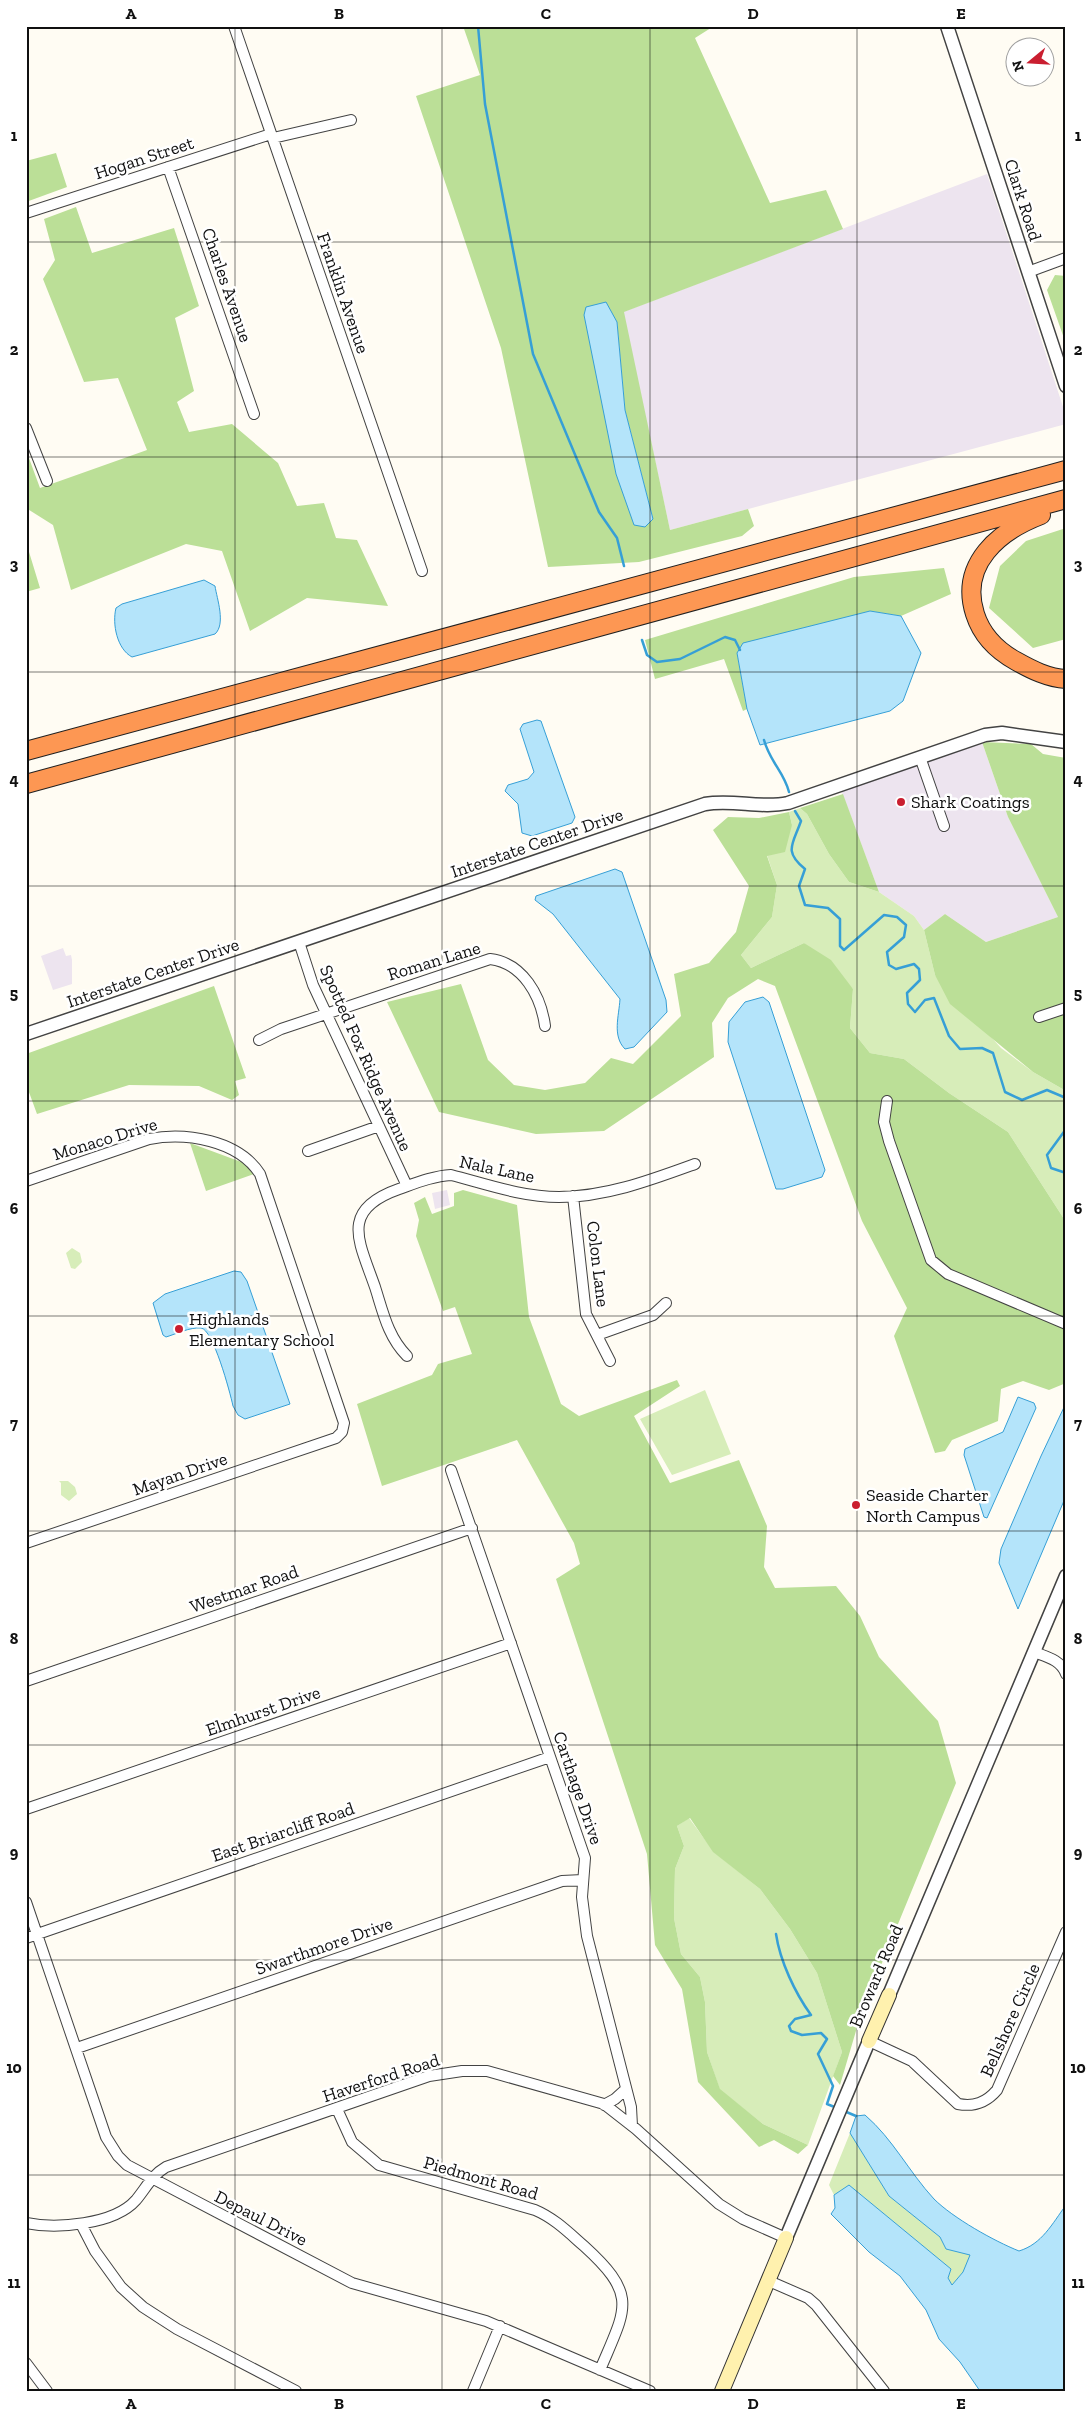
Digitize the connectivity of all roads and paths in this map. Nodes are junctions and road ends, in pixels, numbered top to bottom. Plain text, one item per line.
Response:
1 (234, 26) edge
2 (947, 29) edge
3 (351, 120) dead end
4 (272, 136) junction
5 (168, 167) junction
6 (26, 213) edge
7 (1066, 258) edge
8 (1028, 272) junction
9 (1066, 386) edge
10 (254, 414) dead end
11 (26, 428) edge
12 (1066, 470) edge
13 (47, 481) dead end
14 (1066, 501) edge
15 (422, 571) dead end
16 (1036, 672) junction
17 (1066, 672) edge
18 (1066, 679) edge
19 (1066, 742) edge
20 (26, 750) edge
21 (920, 757) junction
22 (26, 784) edge
23 (944, 826) dead end
24 (299, 942) junction
25 (1066, 1008) edge
26 (326, 1013) junction
27 (1039, 1017) dead end
28 (545, 1026) dead end
29 (26, 1034) edge
30 (259, 1040) dead end
31 (887, 1101) dead end
32 (379, 1126) junction
33 (308, 1151) dead end
34 (695, 1164) dead end
35 (26, 1181) edge
36 (407, 1186) junction
37 (573, 1196) junction
38 (666, 1303) dead end
39 (1066, 1324) edge
40 (596, 1335) junction
41 (407, 1356) dead end
42 (610, 1361) dead end
43 (342, 1432) joint
44 (451, 1470) dead end
45 (472, 1528) junction
46 (26, 1543) edge
47 (1066, 1576) edge
48 (511, 1643) junction
49 (1034, 1652) junction
50 (1066, 1674) edge
51 (26, 1681) edge
52 (550, 1757) junction
53 (26, 1809) edge
54 (583, 1880) junction
55 (26, 1902) edge
56 (1066, 1932) edge
57 (37, 1934) junction
58 (26, 1938) edge
59 (889, 1995) joint
60 (869, 2041) junction
61 (77, 2048) junction
62 (626, 2088) junction
63 (604, 2104) junction
64 (337, 2108) junction
65 (632, 2126) junction
66 (151, 2179) junction
67 (26, 2223) edge
68 (81, 2224) junction
69 (786, 2238) junction
70 (769, 2281) junction
71 (500, 2326) junction
72 (26, 2363) edge
73 (600, 2370) junction
74 (47, 2391) edge
75 (296, 2391) edge
76 (472, 2391) edge
77 (650, 2391) edge
78 (722, 2391) edge
79 (884, 2391) edge

1 - 4 street, Franklin Avenue
2 - 8 street, Clark Road
3 - 4 street, Hogan Street
4 - 5 street, Hogan Street
4 - 15 street, Franklin Avenue
5 - 6 street, Hogan Street
5 - 10 street, Charles Avenue
7 - 8 street
8 - 9 street, Clark Road
11 - 13 street
12 - 20 highway
14 - 16 highway
14 - 22 highway
16 - 17 highway
16 - 18 highway
19 - 21 street, Interstate Center Drive
21 - 23 street
21 - 24 street, Interstate Center Drive
24 - 26 street, Spotted Fox Ridge Avenue
24 - 29 street, Interstate Center Drive
25 - 27 street
26 - 28 street, Roman Lane
26 - 30 street, Roman Lane
26 - 32 street, Spotted Fox Ridge Avenue
31 - 39 street
32 - 33 street
32 - 36 street, Spotted Fox Ridge Avenue
34 - 37 street, Nala Lane
35 - 43 street, Monaco Drive
36 - 37 street, Nala Lane
36 - 41 street, Nala Lane
37 - 40 street, Colon Lane
38 - 40 street
40 - 42 street, Colon Lane
43 - 46 street, Mayan Drive
44 - 45 street, Carthage Drive
45 - 48 street, Carthage Drive
45 - 51 street, Westmar Road
47 - 49 street, Broward Road
48 - 52 street, Carthage Drive
48 - 53 street, Elmhurst Drive
49 - 50 street
49 - 59 street, Broward Road
52 - 54 street, Carthage Drive
52 - 57 street, East Briarcliff Road
54 - 61 street, Swarthmore Drive
54 - 62 street, Carthage Drive
55 - 57 street, Depaul Drive
56 - 60 street, Bellshore Circle
57 - 58 street, East Briarcliff Road
57 - 61 street, Depaul Drive
59 - 60 main road, Broward Road
60 - 69 street, Broward Road
61 - 66 street, Depaul Drive
62 - 63 street
62 - 65 street, Carthage Drive
63 - 64 street, Haverford Road
63 - 65 street, Haverford Road
64 - 66 street, Haverford Road
64 - 73 street, Piedmont Road
65 - 69 street, Haverford Road
66 - 68 street, Haverford Road
66 - 71 street, Depaul Drive
67 - 68 street, Haverford Road
68 - 75 street
69 - 70 main road, Broward Road
70 - 78 main road, Broward Road
70 - 79 street
71 - 73 street, Depaul Drive
71 - 76 street
72 - 74 street
73 - 77 street, Depaul Drive

